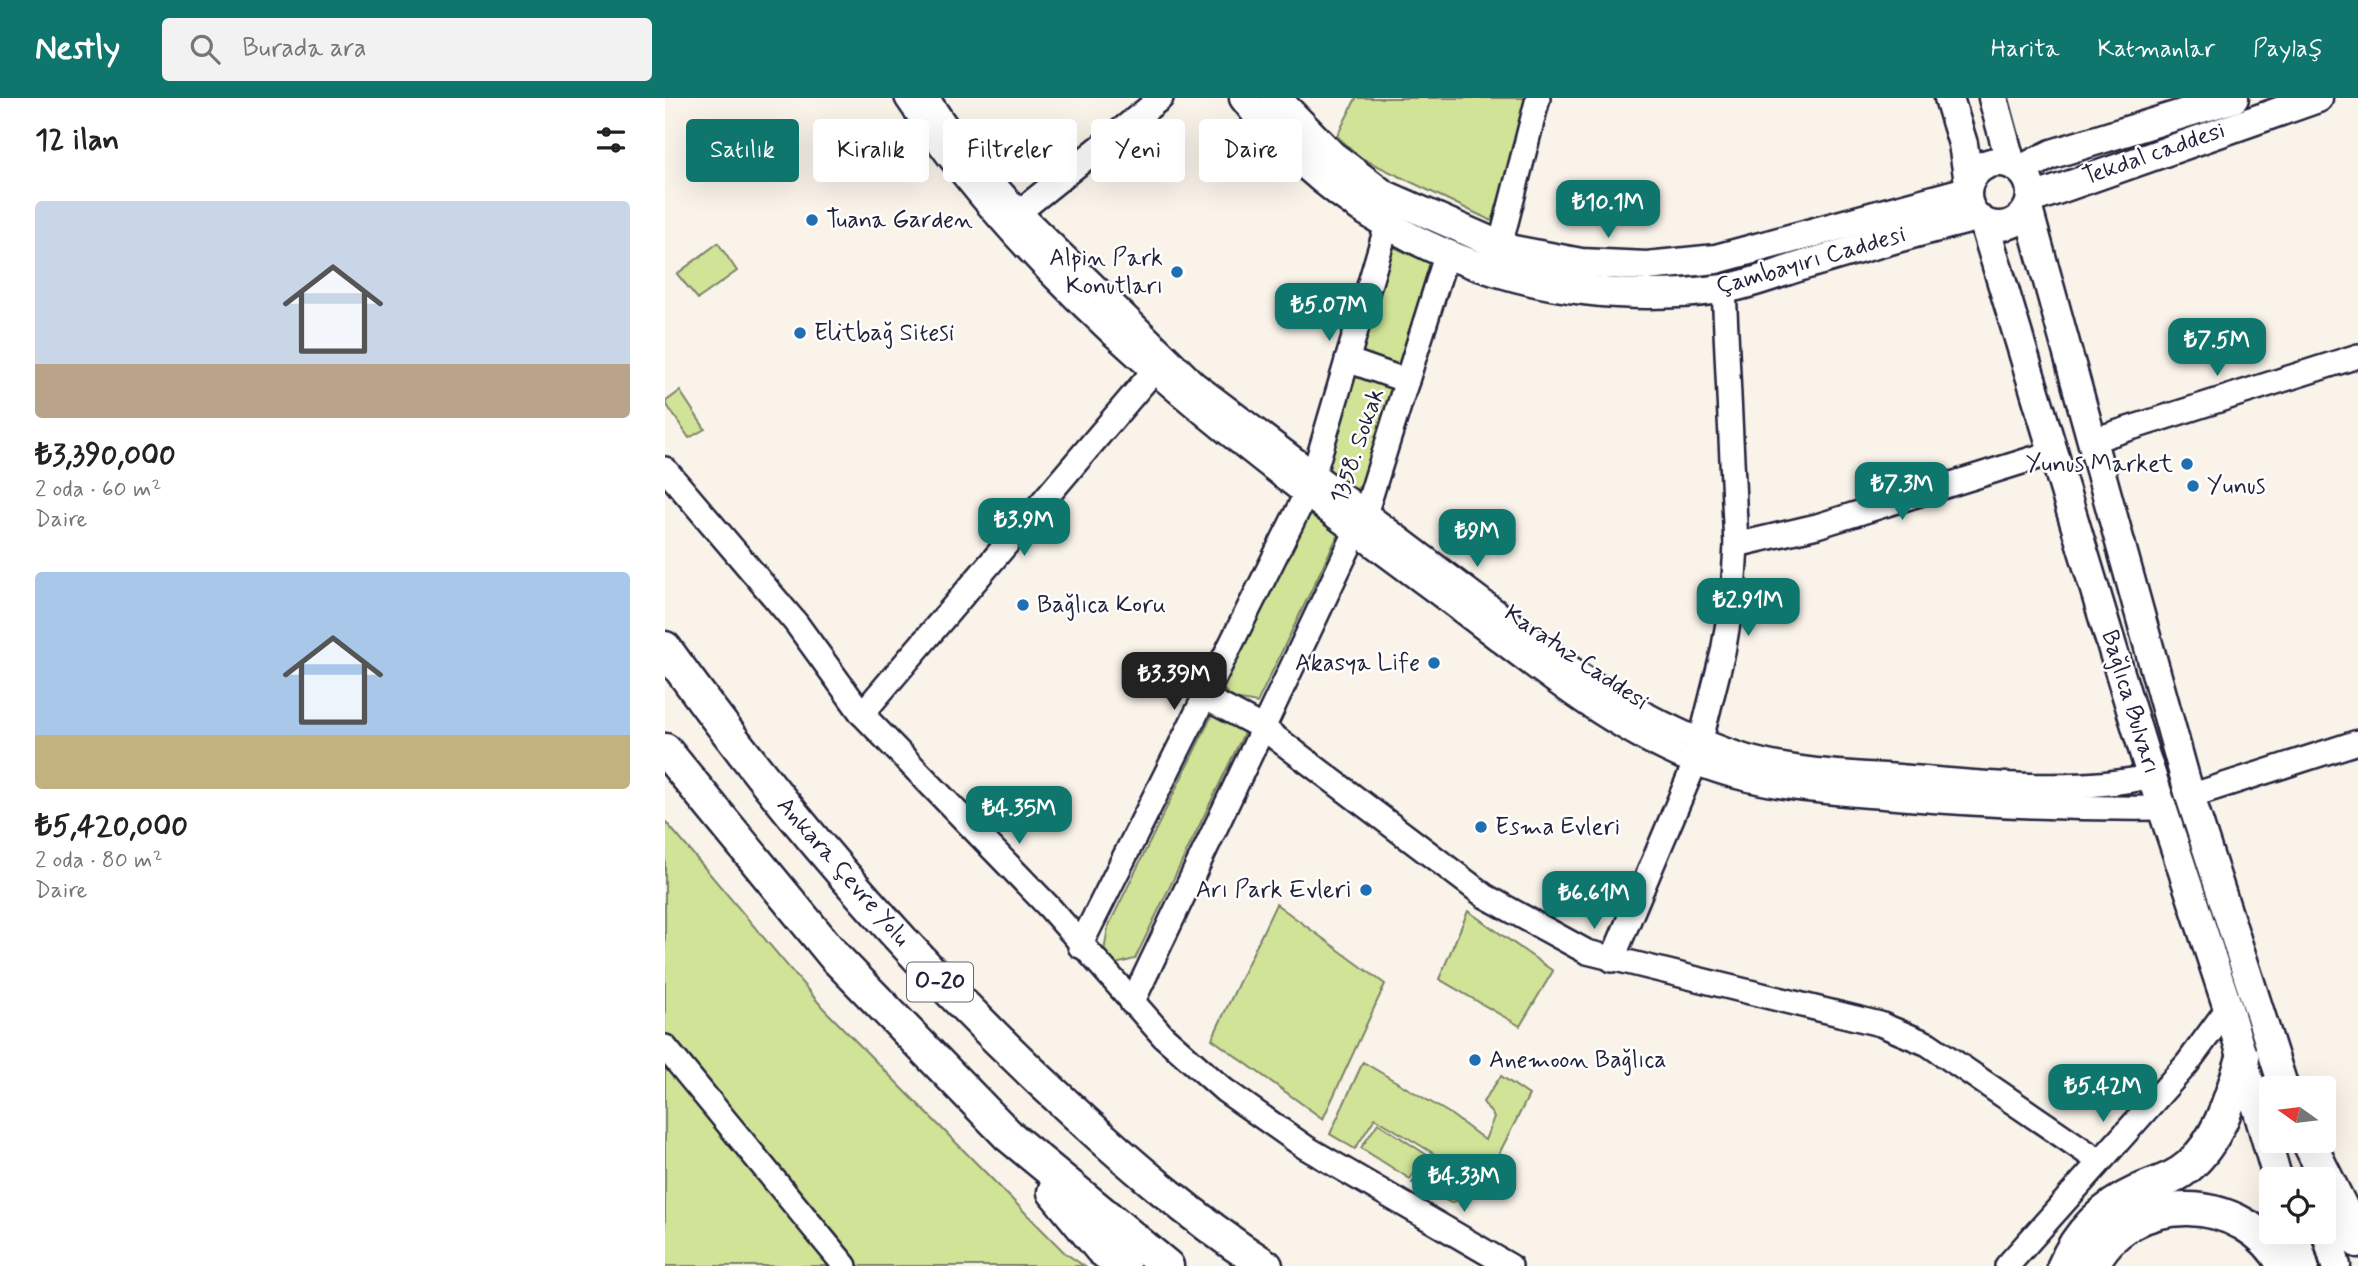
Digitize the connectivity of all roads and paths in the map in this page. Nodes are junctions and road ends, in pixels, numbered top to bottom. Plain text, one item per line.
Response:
1 (907, 98) edge
2 (927, 98) edge
3 (1161, 98) edge
4 (1244, 98) edge
5 (1276, 98) edge
6 (1538, 98) edge
7 (1949, 98) edge
8 (1993, 98) edge
9 (2234, 98) edge
10 (2318, 98) edge
11 (2016, 167) junction
12 (1974, 204) junction
13 (2029, 204) junction
14 (1019, 212) junction
15 (1387, 225) junction
16 (1500, 246) junction
17 (1447, 256) junction
18 (1724, 289) junction
19 (2358, 356) edge
20 (1347, 360) junction
21 (1152, 373) junction
22 (1407, 381) junction
23 (2090, 441) junction
24 (2054, 452) junction
25 (665, 469) edge
26 (1314, 473) junction
27 (1305, 496) junction
28 (1366, 511) junction
29 (1354, 532) junction
30 (1736, 545) junction
31 (665, 648) edge
32 (1206, 698) junction
33 (862, 714) junction
34 (1263, 728) junction
35 (2358, 742) edge
36 (665, 750) edge
37 (1698, 752) junction
38 (2153, 776) junction
39 (2190, 796) junction
40 (2162, 808) junction
41 (1080, 946) junction
42 (1612, 960) junction
43 (1132, 1003) junction
44 (2228, 1008) junction
45 (665, 1047) edge
46 (2243, 1058) junction
47 (2280, 1076) edge
48 (1009, 1136) junction
49 (2314, 1153) edge
50 (2099, 1161) junction
51 (2275, 1167) edge
52 (2358, 1241) edge
53 (2298, 1244) edge
54 (2330, 1244) edge
55 (845, 1266) edge
56 (1123, 1266) edge
57 (1167, 1266) edge
58 (1266, 1266) edge
59 (1510, 1266) edge
60 (2007, 1266) edge
61 (2064, 1266) edge
62 (2092, 1266) edge
63 (2284, 1266) edge
64 (2304, 1266) edge
65 (2336, 1266) edge

1 - 21 street, Karatuz Caddesi
2 - 14 street, Karatuz Caddesi
3 - 14 street
4 - 15 main road, Çambayırı Caddesi
5 - 16 main road, Çambayırı Caddesi
6 - 16 street
7 - 12 main road, Bağlıca Bulvarı
8 - 11 main road
9 - 11 main road, Tekdal caddesi
10 - 13 main road, Tekdal caddesi
11 - 12 main road
11 - 13 main road
12 - 13 main road
12 - 16 main road, Çambayırı Caddesi
12 - 18 main road, Çambayırı Caddesi
12 - 24 main road, Bağlıca Bulvarı
13 - 23 main road, Bağlıca Bulvarı
14 - 26 street, Karatuz Caddesi
15 - 17 main road, Çambayırı Caddesi
15 - 20 street
17 - 18 main road, Çambayırı Caddesi
17 - 22 street, 1358. Sokak
18 - 30 street
19 - 23 street
20 - 22 street
20 - 26 street
21 - 27 street, Karatuz Caddesi
21 - 33 street
22 - 28 street, 1358. Sokak
23 - 39 main road, Bağlıca Bulvarı
24 - 30 street
24 - 38 main road, Bağlıca Bulvarı
25 - 33 street
26 - 28 street, Karatuz Caddesi
27 - 29 street, Karatuz Caddesi
27 - 32 street
28 - 29 street, 1358. Sokak
28 - 37 street, Karatuz Caddesi
29 - 34 street, 1358. Sokak
29 - 37 street, Karatuz Caddesi
30 - 37 street
31 - 58 highway, Ankara Çevre Yolu / O-20
32 - 34 street
32 - 41 street
33 - 41 street
34 - 42 street
34 - 43 street, 1358. Sokak
35 - 39 street
36 - 48 highway, O-20
37 - 38 street, Karatuz Caddesi
37 - 40 street, Karatuz Caddesi
37 - 42 street
38 - 40 main road, Bağlıca Bulvarı
39 - 47 main road, Bağlıca Bulvarı
40 - 44 main road, Bağlıca Bulvarı
41 - 43 street
42 - 50 street
43 - 59 street
44 - 46 main road, Bağlıca Bulvarı
44 - 50 street
45 - 55 street
46 - 51 main road, Bağlıca Bulvarı
46 - 61 highway
48 - 56 highway
48 - 57 highway, O-20
49 - 52 highway
50 - 60 street
53 - 64 main road
54 - 65 main road
62 - 63 highway

